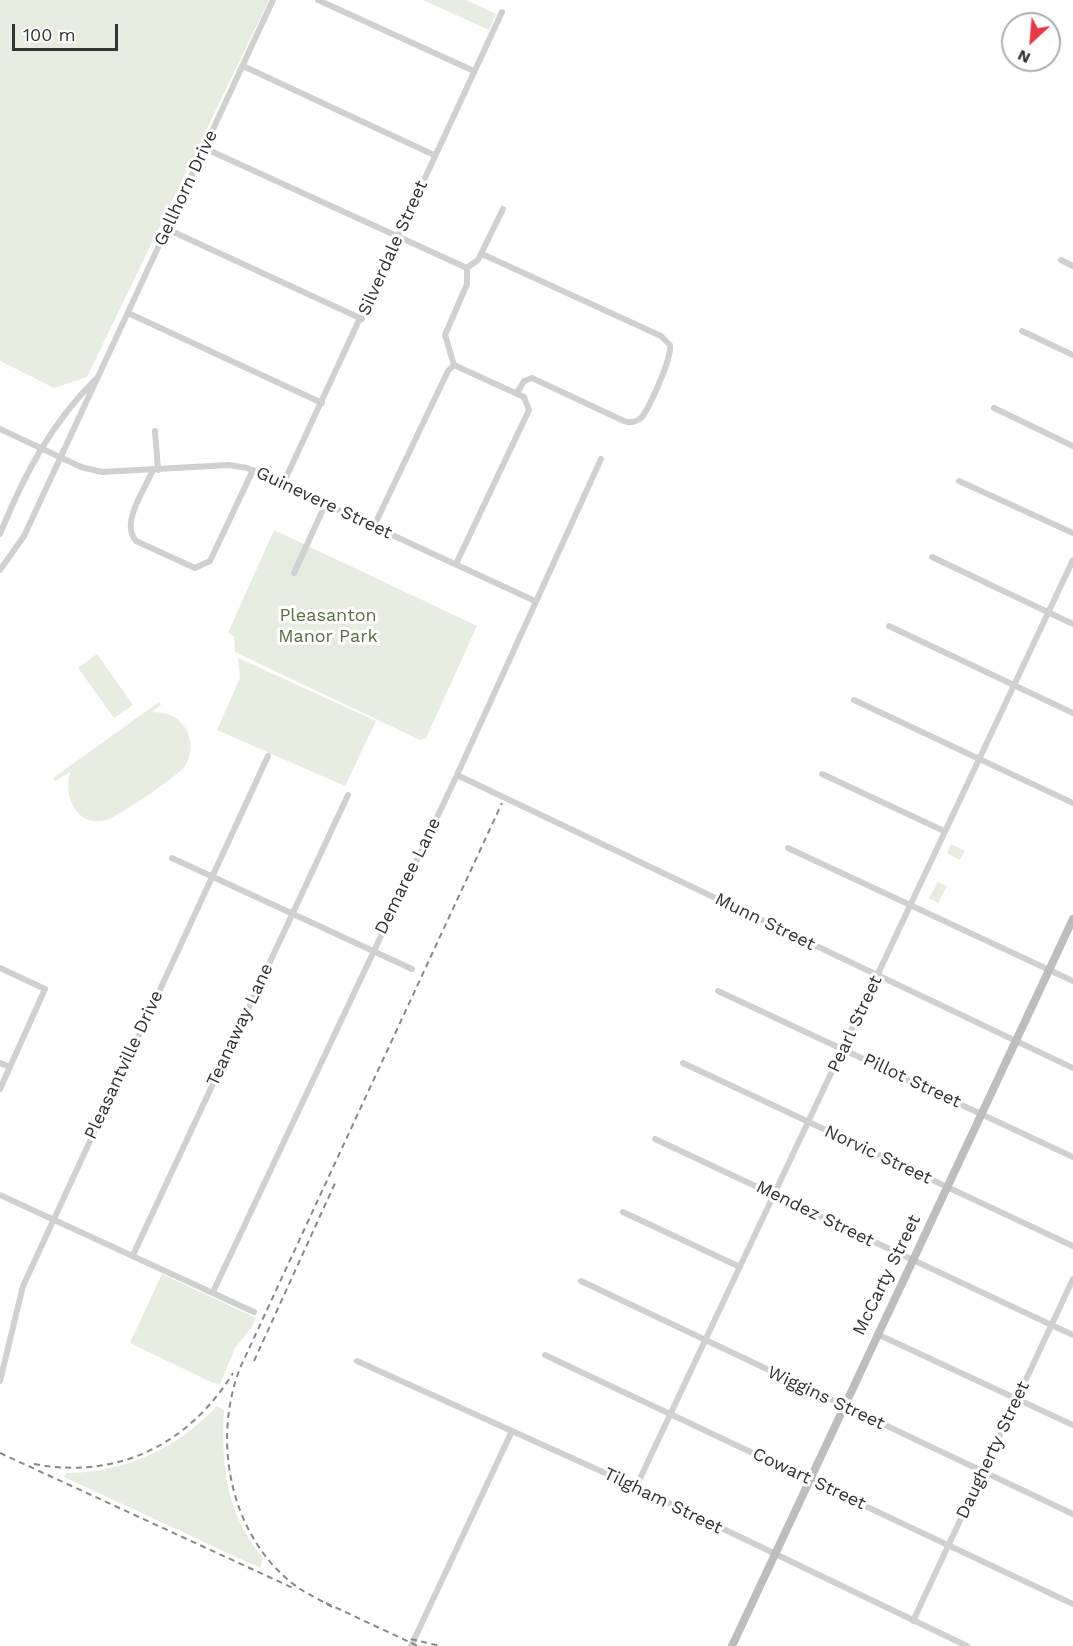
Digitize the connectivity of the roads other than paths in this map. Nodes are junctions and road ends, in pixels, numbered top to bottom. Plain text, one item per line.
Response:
1 (273, 0) edge
2 (318, 0) edge
3 (502, 12) dead end
4 (243, 66) junction
5 (474, 71) junction
6 (204, 148) junction
7 (434, 155) junction
8 (502, 209) dead end
9 (167, 229) junction
10 (398, 237) junction
11 (482, 254) junction
12 (1061, 260) dead end
13 (1073, 266) edge
14 (467, 268) junction
15 (128, 313) junction
16 (362, 319) junction
17 (1022, 331) dead end
18 (1073, 355) edge
19 (454, 365) junction
20 (98, 377) junction
21 (518, 393) junction
22 (322, 402) junction
23 (994, 408) dead end
24 (0, 429) edge
25 (155, 431) dead end
26 (1073, 446) edge
27 (40, 448) junction
28 (61, 458) junction
29 (601, 459) dead end
30 (156, 470) junction
31 (254, 470) junction
32 (959, 481) dead end
33 (283, 484) junction
34 (326, 503) junction
35 (374, 526) junction
36 (1, 531) edge
37 (1073, 533) edge
38 (932, 557) dead end
39 (1073, 560) edge
40 (456, 564) junction
41 (0, 570) edge
42 (294, 573) dead end
43 (535, 601) junction
44 (1048, 612) junction
45 (1073, 624) edge
46 (889, 626) dead end
47 (1013, 684) junction
48 (854, 700) dead end
49 (1073, 713) edge
50 (268, 756) dead end
51 (978, 759) junction
52 (822, 774) dead end
53 (457, 775) junction
54 (348, 795) dead end
55 (1073, 803) edge
56 (944, 831) junction
57 (788, 848) dead end
58 (172, 858) dead end
59 (212, 877) junction
60 (910, 905) junction
61 (292, 914) junction
62 (1073, 919) edge
63 (372, 951) junction
64 (0, 968) edge
65 (412, 969) dead end
66 (1049, 970) junction
67 (877, 975) junction
68 (1073, 981) edge
69 (718, 991) dead end
70 (1016, 1042) junction
71 (844, 1049) junction
72 (0, 1063) edge
73 (683, 1063) dead end
74 (10, 1067) junction
75 (1073, 1068) edge
76 (0, 1089) edge
77 (982, 1114) junction
78 (809, 1122) junction
79 (655, 1139) dead end
80 (1073, 1157) edge
81 (946, 1186) junction
82 (775, 1194) junction
83 (0, 1195) edge
84 (623, 1212) dead end
85 (52, 1219) junction
86 (1073, 1246) edge
87 (133, 1255) junction
88 (913, 1261) junction
89 (740, 1267) junction
90 (1073, 1279) edge
91 (581, 1281) dead end
92 (213, 1292) junction
93 (254, 1312) dead end
94 (1051, 1325) junction
95 (876, 1334) junction
96 (1073, 1335) edge
97 (706, 1341) junction
98 (545, 1355) dead end
99 (357, 1361) dead end
100 (0, 1381) edge
101 (1018, 1398) junction
102 (843, 1407) junction
103 (672, 1414) junction
104 (1073, 1425) edge
105 (512, 1431) junction
106 (984, 1472) junction
107 (808, 1480) junction
108 (636, 1487) junction
109 (1073, 1514) edge
110 (949, 1544) junction
111 (775, 1555) junction
112 (1073, 1604) edge
113 (913, 1621) junction
114 (411, 1646) edge
115 (732, 1646) edge
116 (967, 1646) edge

1 - 4 street, Gellhorn Drive
2 - 5 street
3 - 5 street, Silverdale Street
4 - 6 street, Gellhorn Drive
4 - 7 street
5 - 7 street, Silverdale Street
6 - 9 street, Gellhorn Drive
6 - 10 street
7 - 10 street, Silverdale Street
8 - 11 street
9 - 15 street, Gellhorn Drive
9 - 16 street
10 - 14 street
10 - 16 street, Silverdale Street
11 - 14 street
11 - 21 street
12 - 13 street
14 - 19 street
15 - 20 street, Gellhorn Drive
15 - 22 street
16 - 22 street, Silverdale Street
17 - 18 street
19 - 21 street
19 - 35 street
20 - 27 street, Gellhorn Drive
20 - 28 street, Gellhorn Drive
21 - 40 street
22 - 33 street, Silverdale Street
23 - 26 street
24 - 27 street, Guinevere Street
25 - 30 street
27 - 28 street, Guinevere Street
27 - 36 street, Gellhorn Drive
28 - 30 street, Guinevere Street
28 - 41 street, Gellhorn Drive
29 - 43 street, Demaree Lane
30 - 31 street, Guinevere Street
30 - 31 street
31 - 33 street, Guinevere Street
32 - 37 street
33 - 34 street, Guinevere Street
34 - 35 street, Guinevere Street
34 - 42 street
35 - 40 street, Guinevere Street
38 - 44 street
39 - 44 street, Pearl Street
40 - 43 street, Guinevere Street
43 - 53 street, Demaree Lane
44 - 45 street
44 - 47 street, Pearl Street
46 - 47 street
47 - 49 street
47 - 51 street, Pearl Street
48 - 51 street
50 - 59 street, Pleasantville Drive
51 - 55 street
51 - 56 street, Pearl Street
52 - 56 street
53 - 63 street, Demaree Lane
53 - 67 street, Munn Street
54 - 61 street, Teanaway Lane
56 - 60 street, Pearl Street
57 - 60 street
58 - 59 street
59 - 61 street
59 - 85 street, Pleasantville Drive
60 - 66 street
60 - 67 street, Pearl Street
61 - 63 street
61 - 87 street, Teanaway Lane
62 - 66 main road, McCarty Street
63 - 65 street
63 - 92 street, Demaree Lane
64 - 74 street
66 - 68 street
66 - 70 main road, McCarty Street
67 - 70 street, Munn Street
67 - 71 street, Pearl Street
69 - 71 street, Pillot Street
70 - 75 street, Munn Street
70 - 77 main road, McCarty Street
71 - 77 street, Pillot Street
71 - 78 street, Pearl Street
72 - 74 street
73 - 78 street, Norvic Street
74 - 76 street
77 - 80 street, Pillot Street
77 - 81 main road, McCarty Street
78 - 81 street, Norvic Street
78 - 82 street, Pearl Street
79 - 82 street, Mendez Street
81 - 86 street, Norvic Street
81 - 88 main road, McCarty Street
82 - 88 street, Mendez Street
82 - 89 street, Pearl Street
83 - 85 street
84 - 89 street
85 - 87 street
85 - 100 street, Pleasantville Drive
87 - 92 street
88 - 94 street, Mendez Street
88 - 95 main road, McCarty Street
89 - 97 street, Pearl Street
90 - 94 street, Daugherty Street
91 - 97 street, Wiggins Street
92 - 93 street
94 - 96 street, Mendez Street
94 - 101 street, Daugherty Street
95 - 101 street
95 - 102 main road, McCarty Street
97 - 102 street, Wiggins Street
97 - 103 street, Pearl Street
98 - 103 street, Cowart Street
99 - 105 street, Tilgham Street
101 - 104 street
101 - 106 street, Daugherty Street
102 - 106 street, Wiggins Street
102 - 107 main road, McCarty Street
103 - 107 street, Cowart Street
103 - 108 street, Pearl Street
105 - 108 street, Tilgham Street
105 - 114 street
106 - 109 street, Wiggins Street
106 - 110 street, Daugherty Street
107 - 110 street, Cowart Street
107 - 111 main road, McCarty Street
108 - 111 street, Tilgham Street
110 - 112 street, Cowart Street
110 - 113 street, Daugherty Street
111 - 113 street, Tilgham Street
111 - 115 main road, McCarty Street
113 - 116 street, Tilgham Street

